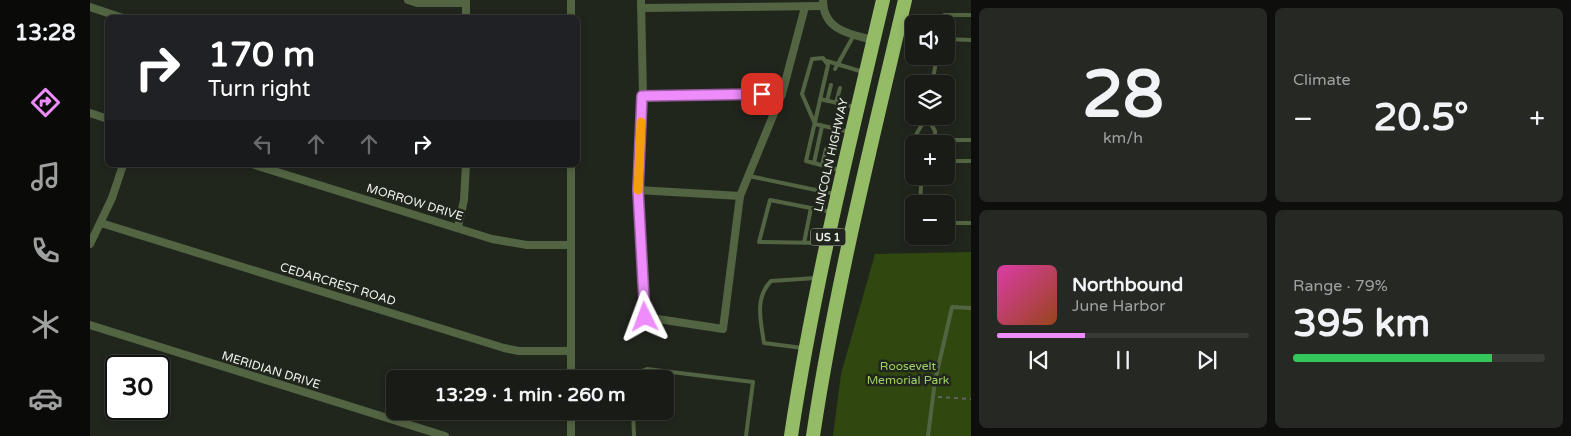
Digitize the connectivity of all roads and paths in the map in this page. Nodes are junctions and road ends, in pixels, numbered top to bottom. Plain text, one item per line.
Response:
1 (408, 0) edge
2 (571, 0) edge
3 (883, 0) edge
4 (904, 0) edge
5 (466, 2) edge
6 (823, 3) edge
7 (641, 4) edge
8 (90, 7) edge
9 (805, 7) junction
10 (114, 15) edge
11 (466, 15) edge
12 (571, 15) edge
13 (955, 15) edge
14 (971, 15) edge
15 (897, 32) junction
16 (905, 33) edge
17 (854, 35) junction
18 (955, 39) edge
19 (874, 40) junction
20 (971, 40) edge
21 (827, 63) junction
22 (836, 64) junction
23 (846, 67) junction
24 (835, 70) dead end
25 (844, 72) dead end
26 (866, 72) junction
27 (831, 85) dead end
28 (840, 88) dead end
29 (782, 94) junction
30 (642, 96) junction
31 (820, 99) junction
32 (827, 101) junction
33 (836, 103) junction
34 (858, 108) junction
35 (90, 113) edge
36 (105, 118) edge
37 (815, 124) junction
38 (822, 126) junction
39 (832, 128) junction
40 (852, 132) junction
41 (830, 133) dead end
42 (971, 140) edge
43 (955, 141) edge
44 (826, 149) dead end
45 (955, 161) edge
46 (971, 161) edge
47 (814, 163) junction
48 (822, 165) junction
49 (122, 167) edge
50 (262, 167) edge
51 (466, 167) edge
52 (571, 167) edge
53 (843, 171) junction
54 (748, 176) junction
55 (638, 190) junction
56 (838, 195) junction
57 (740, 196) junction
58 (811, 208) junction
59 (833, 213) junction
60 (101, 223) junction
61 (955, 223) edge
62 (971, 223) edge
63 (458, 227) junction
64 (804, 243) junction
65 (826, 243) junction
66 (90, 244) edge
67 (571, 245) junction
68 (818, 277) junction
69 (971, 308) edge
70 (90, 325) edge
71 (804, 348) junction
72 (571, 351) junction
73 (571, 370) edge
74 (674, 372) edge
75 (933, 396) junction
76 (971, 399) edge
77 (570, 420) edge
78 (633, 420) edge
79 (445, 436) edge
80 (570, 436) edge
81 (634, 436) edge
82 (746, 436) edge
83 (791, 436) edge
84 (813, 436) edge
85 (928, 436) edge

1 - 5 street
2 - 12 street
3 - 19 highway, LINCOLN HIGHWAY / US 1
4 - 15 highway, US 1
5 - 11 street
6 - 9 street
6 - 17 street
7 - 9 street
7 - 30 street
8 - 10 street
9 - 29 street
13 - 14 lane
15 - 16 lane
15 - 84 highway, US 1
17 - 19 street
17 - 22 lane
18 - 20 lane
19 - 26 highway, LINCOLN HIGHWAY / US 1
21 - 22 lane
21 - 31 lane
21 - 37 lane
22 - 23 lane
22 - 24 lane
23 - 25 lane
23 - 26 lane
26 - 34 highway, LINCOLN HIGHWAY / US 1
27 - 32 lane
28 - 33 lane
29 - 30 street
29 - 54 street
30 - 55 street
31 - 32 lane
31 - 37 lane
32 - 33 lane
33 - 34 lane
34 - 40 highway, LINCOLN HIGHWAY / US 1
35 - 36 street
37 - 38 lane
37 - 47 lane
38 - 39 lane
38 - 47 lane
39 - 40 lane
39 - 41 lane
40 - 53 highway, LINCOLN HIGHWAY / US 1
42 - 43 lane
44 - 48 lane
45 - 46 lane
47 - 48 lane
48 - 53 lane
49 - 60 street
50 - 63 street, MORROW DRIVE
51 - 63 street
52 - 67 street
53 - 56 highway, LINCOLN HIGHWAY / US 1
54 - 56 lane
54 - 57 street
55 - 57 street
55 - 57 street
56 - 59 highway, LINCOLN HIGHWAY / US 1
58 - 59 lane
58 - 64 lane
58 - 64 lane
59 - 65 highway, LINCOLN HIGHWAY / US 1
60 - 66 street
60 - 72 street, CEDARCREST ROAD
61 - 62 lane
63 - 67 street, MORROW DRIVE
64 - 65 lane
65 - 68 highway, LINCOLN HIGHWAY / US 1
67 - 72 street
68 - 71 highway, LINCOLN HIGHWAY / US 1
68 - 71 lane
69 - 75 lane
70 - 79 street, MERIDIAN DRIVE
71 - 83 highway, LINCOLN HIGHWAY / US 1
72 - 73 street
74 - 82 lane
75 - 76 path
75 - 85 lane
77 - 80 street
78 - 81 lane

